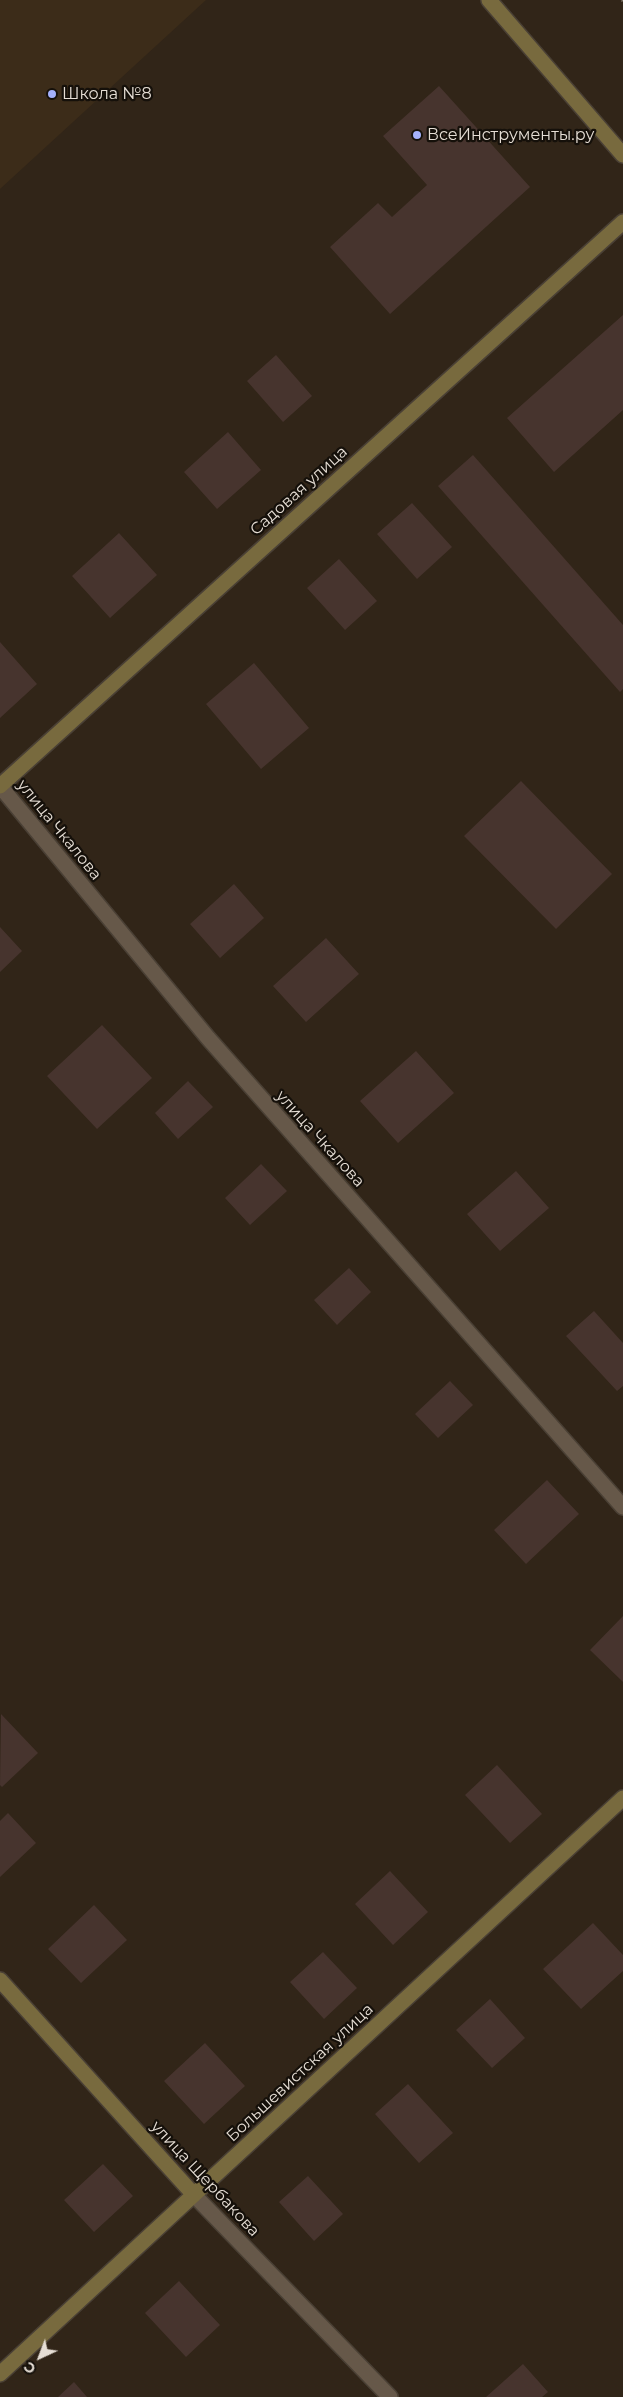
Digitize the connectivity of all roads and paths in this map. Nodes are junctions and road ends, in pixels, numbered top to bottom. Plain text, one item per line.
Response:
1 (489, 0) edge
2 (623, 156) edge
3 (623, 222) edge
4 (0, 786) edge
5 (623, 1507) edge
6 (623, 1798) edge
7 (0, 1980) edge
8 (194, 2195) junction
9 (0, 2374) edge
10 (390, 2397) edge

1 - 2 street
3 - 4 street, Садовая улица
4 - 5 street, улица Чкалова
6 - 8 street, Большевистская улица
7 - 8 street, улица Щербакова
8 - 9 street, Большевистская улица
8 - 10 street, улица Щербакова

